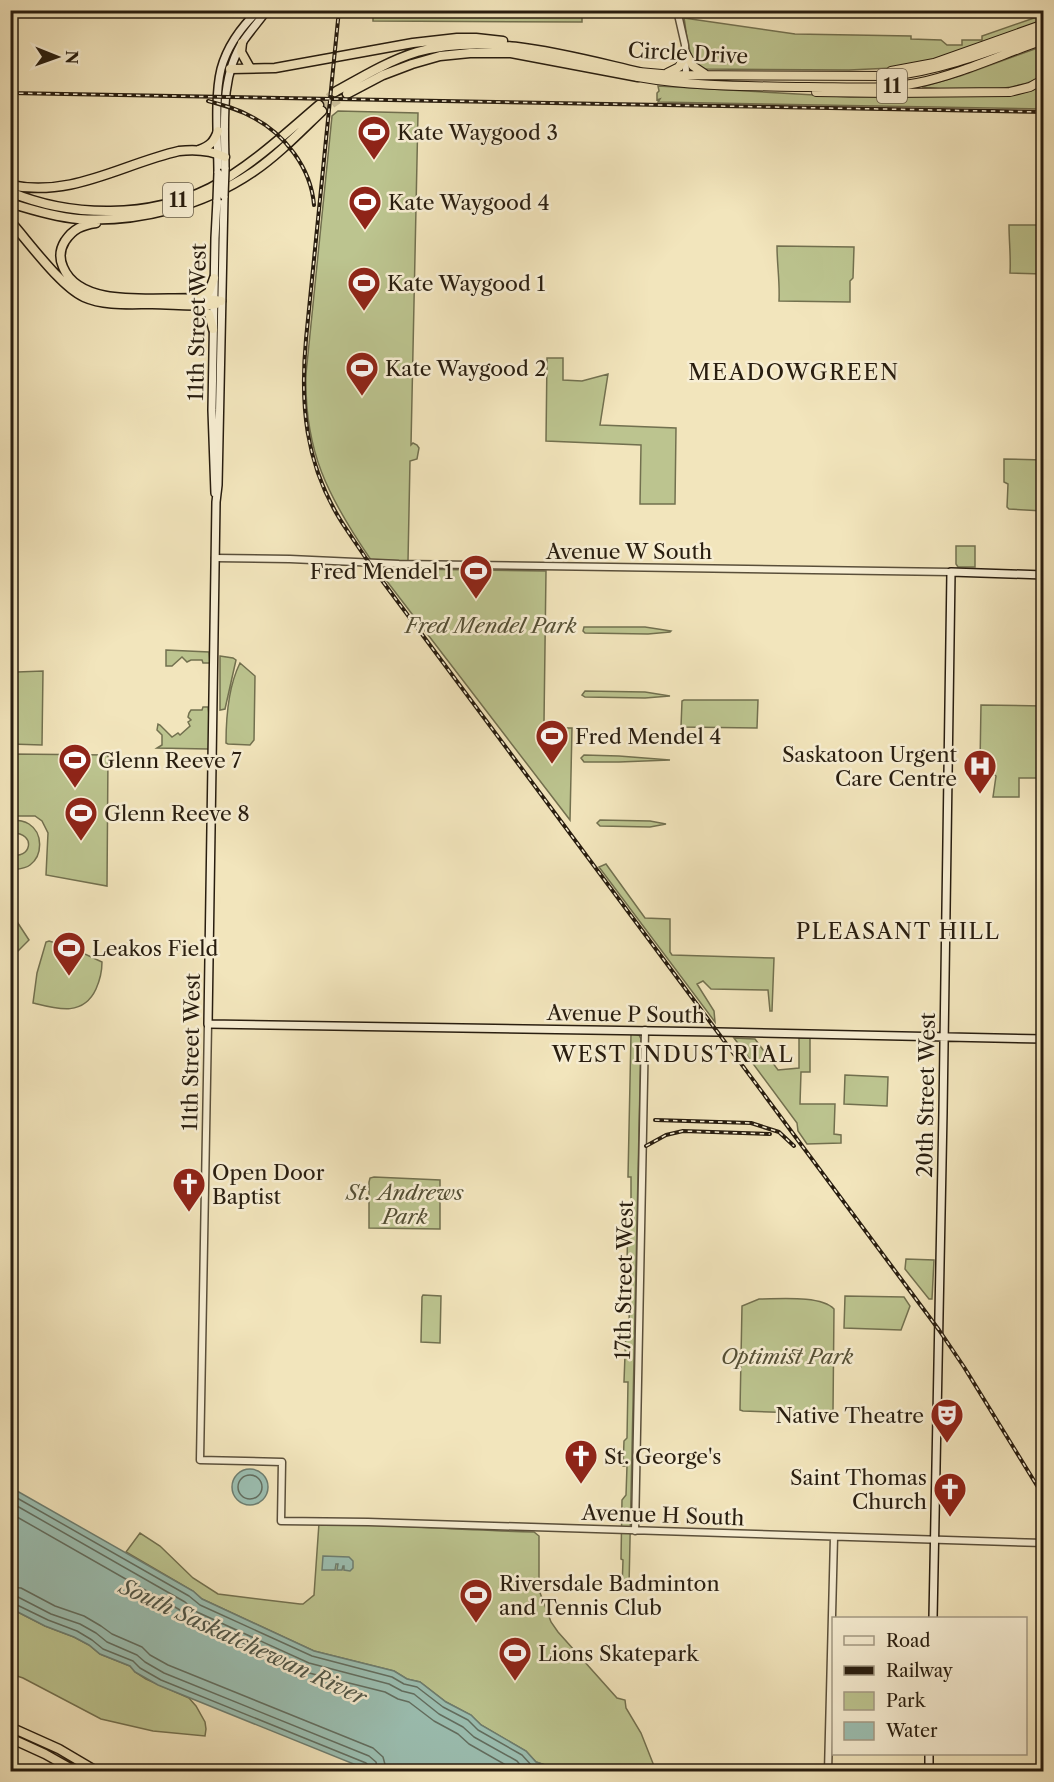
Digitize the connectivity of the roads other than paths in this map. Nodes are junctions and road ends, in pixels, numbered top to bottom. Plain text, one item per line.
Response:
1 (259, 10) edge
2 (267, 10) edge
3 (677, 10) edge
4 (1044, 24) edge
5 (1044, 32) edge
6 (1044, 40) edge
7 (242, 43) junction
8 (527, 47) junction
9 (686, 54) junction
10 (250, 68) junction
11 (230, 69) junction
12 (638, 74) junction
13 (664, 74) junction
14 (686, 74) junction
15 (708, 75) junction
16 (860, 75) junction
17 (1044, 79) edge
18 (734, 86) junction
19 (880, 87) junction
20 (335, 92) tunnel mouth
21 (347, 94) tunnel mouth
22 (218, 131) junction
23 (198, 150) junction
24 (222, 155) junction
25 (10, 185) edge
26 (10, 192) edge
27 (220, 198) junction
28 (10, 203) edge
29 (129, 217) junction
30 (10, 221) edge
31 (214, 278) junction
32 (199, 302) junction
33 (216, 302) junction
34 (213, 328) junction
35 (216, 502) junction
36 (215, 558) junction
37 (951, 572) junction
38 (1044, 574) edge
39 (208, 1024) junction
40 (645, 1030) junction
41 (944, 1037) junction
42 (1044, 1039) edge
43 (281, 1521) joint
44 (635, 1531) junction
45 (834, 1537) junction
46 (935, 1540) junction
47 (1044, 1543) edge
48 (933, 1617) edge
49 (10, 1727) edge
50 (10, 1738) edge
51 (929, 1755) edge
52 (77, 1772) edge
53 (98, 1772) edge
54 (828, 1772) edge
55 (929, 1772) edge

1 - 22 main road, 11th Street West
2 - 7 main road, 11th Street West
3 - 9 street
4 - 16 highway
5 - 16 highway, Circle Drive / 11
6 - 19 highway, Circle Drive / 11
7 - 10 highway
7 - 11 main road, 11th Street West
8 - 10 highway
8 - 12 highway, Circle Drive / 11
8 - 20 highway, Circle Drive / 11
9 - 13 highway
9 - 14 street
9 - 15 highway
10 - 11 highway
11 - 24 main road, 11th Street West
12 - 13 highway, Circle Drive / 11
12 - 14 highway
12 - 18 highway, Circle Drive / 11
12 - 21 highway, Circle Drive / 11
13 - 14 highway, Circle Drive / 11
14 - 15 highway, Circle Drive / 11
14 - 19 highway
15 - 16 highway, Circle Drive / 11
17 - 18 highway
18 - 19 highway, Circle Drive / 11
22 - 23 highway
22 - 24 main road, 11th Street West
23 - 24 highway
23 - 25 highway
24 - 27 main road, 11th Street West, bridge
26 - 29 highway, 11
27 - 31 main road, 11th Street West
27 - 33 main road, 11th Street West
28 - 29 highway, 11
29 - 32 highway
30 - 32 highway
31 - 32 highway
31 - 33 main road, 11th Street West
32 - 33 highway
32 - 34 highway
33 - 34 main road, 11th Street West
33 - 35 main road, 11th Street West
34 - 35 main road, 11th Street West
35 - 36 main road, 11th Street West
36 - 37 street, Avenue W South
36 - 39 main road, 11th Street West
37 - 38 main road, Avenue W South
37 - 41 main road, 20th Street West
39 - 40 main road, Avenue P South
39 - 43 street, 11th Street West
40 - 41 main road, Avenue P South
40 - 44 street, 17th Street West
41 - 42 main road, Avenue P South
41 - 46 main road, 20th Street West
43 - 44 street, Avenue H South
44 - 45 street, Avenue H South
45 - 46 street, Avenue H South
45 - 54 street
46 - 47 street, Avenue H South
46 - 48 main road, 20th Street West
49 - 53 highway
50 - 52 highway
51 - 55 main road

